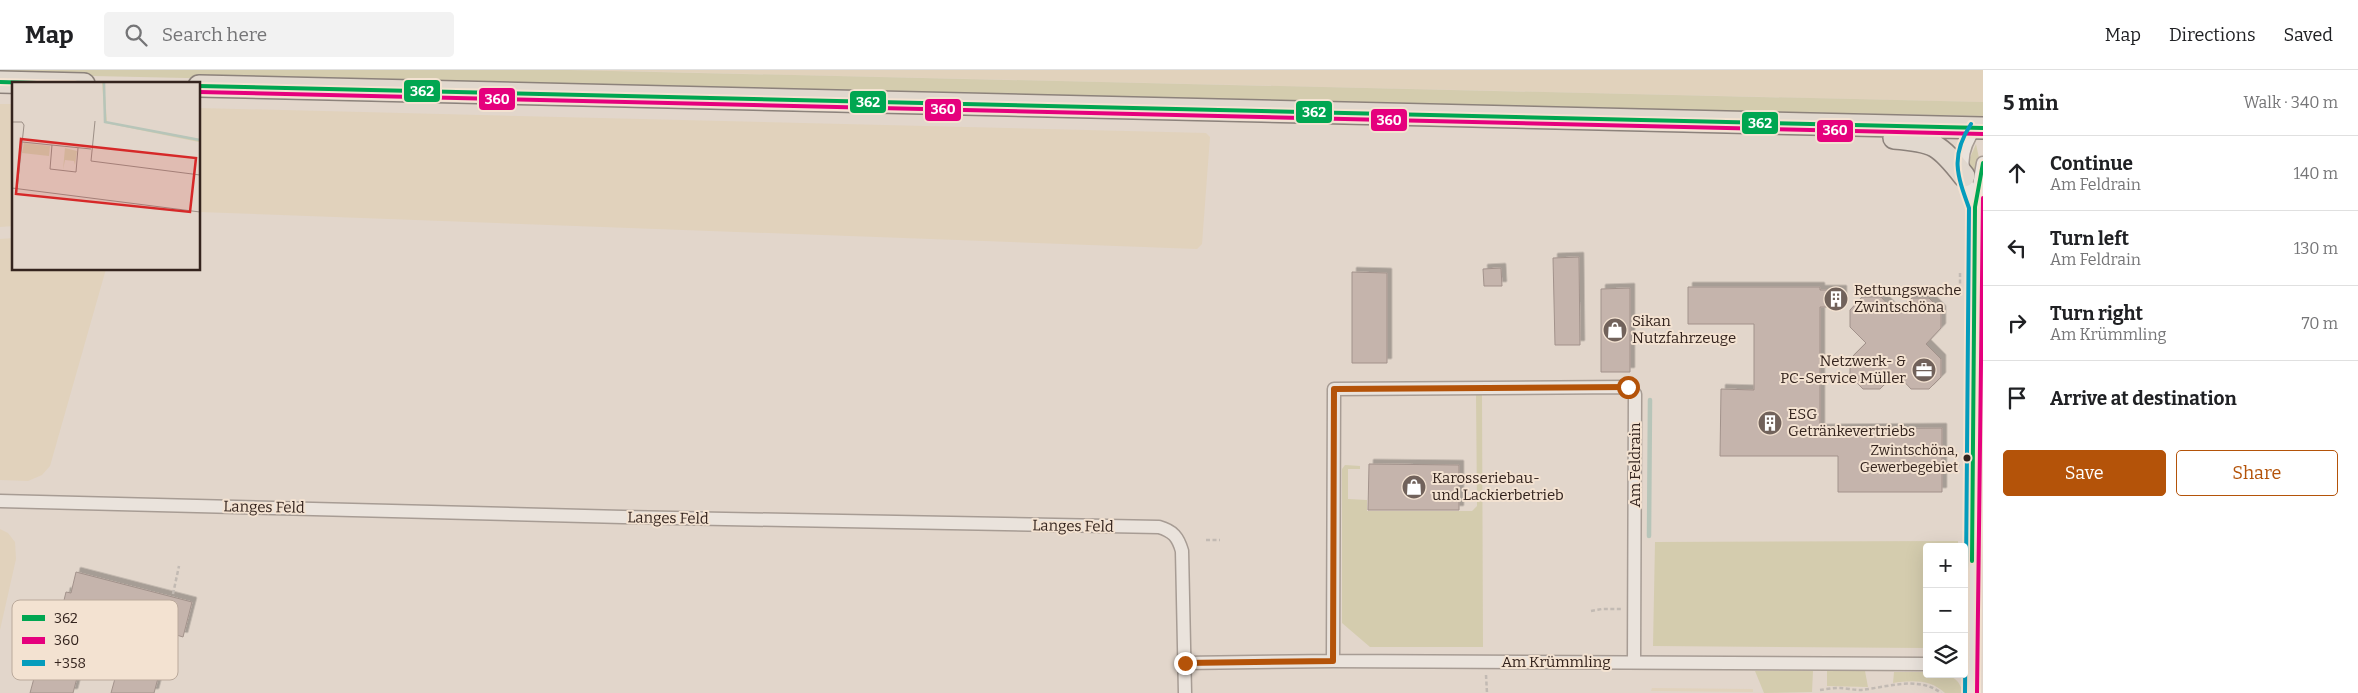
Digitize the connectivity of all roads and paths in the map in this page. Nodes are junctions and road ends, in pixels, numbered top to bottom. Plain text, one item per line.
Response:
1 (200, 86) edge
2 (1801, 122) junction
3 (1980, 128) edge
4 (1983, 163) edge
5 (1964, 176) junction
6 (1975, 207) junction
7 (1952, 465) dead end
8 (1960, 465) dead end
9 (0, 500) edge
10 (1206, 540) dead end
11 (1220, 540) dead end
12 (179, 566) dead end
13 (173, 594) dead end
14 (1623, 609) dead end
15 (1590, 612) dead end
16 (1333, 661) junction
17 (1634, 662) junction
18 (1185, 663) junction
19 (1923, 664) edge
20 (1968, 664) edge
21 (1486, 671) dead end
22 (1820, 690) dead end
23 (1185, 693) edge
24 (1486, 693) edge
25 (1941, 693) edge
26 (1971, 693) edge

1 - 2 main road
2 - 3 main road
2 - 5 main road
3 - 5 street
4 - 6 street
5 - 6 street
6 - 20 street
7 - 8 path
9 - 18 street, Langes Feld
10 - 11 path
12 - 13 path
14 - 15 path
16 - 17 street, Am Krümmling
16 - 17 street, Am Feldrain
16 - 18 street, Am Krümmling
17 - 19 street, Am Krümmling
18 - 23 street, Langes Feld
20 - 26 street
21 - 24 path
22 - 25 path

